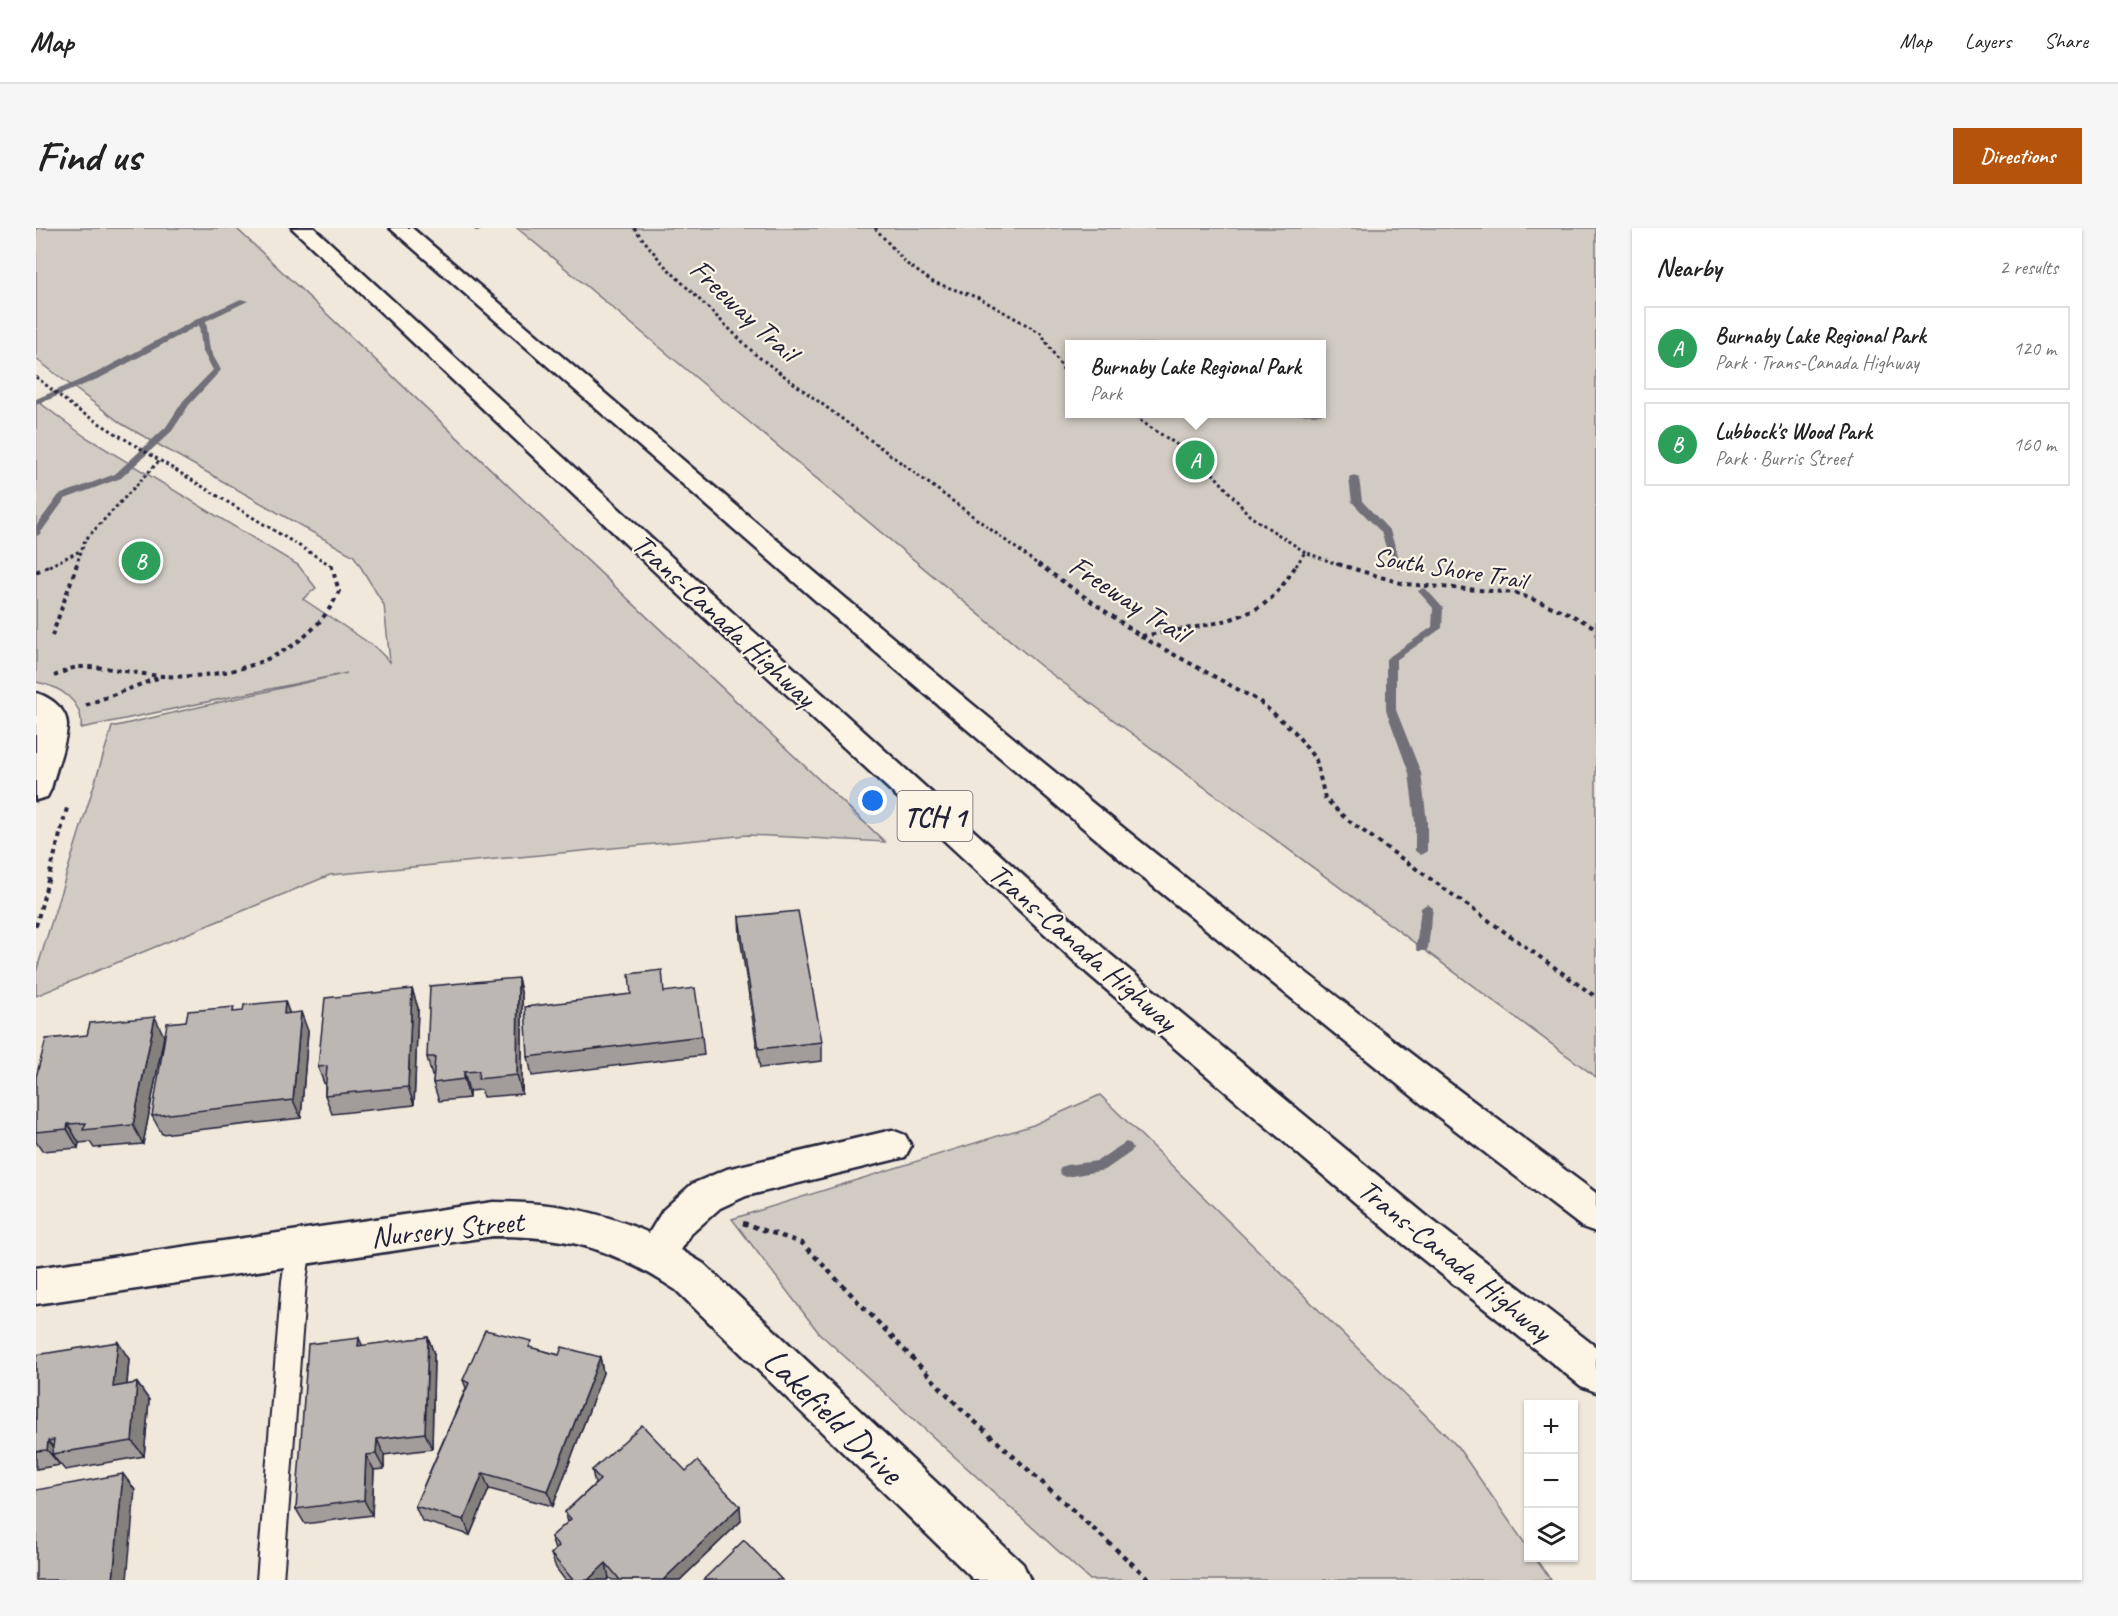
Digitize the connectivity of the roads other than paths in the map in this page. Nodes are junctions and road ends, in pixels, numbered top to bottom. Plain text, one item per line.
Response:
1 (302, 228) edge
2 (400, 228) edge
3 (44, 698) edge
4 (36, 789) edge
5 (892, 1146) dead end
6 (1596, 1215) edge
7 (299, 1247) junction
8 (657, 1254) junction
9 (36, 1286) edge
10 (1596, 1372) edge
11 (270, 1580) edge
12 (1007, 1580) edge

1 - 10 main road, Trans-Canada Highway / TCH 1
2 - 6 main road
3 - 4 main road
5 - 8 main road
7 - 8 main road, Nursery Street
7 - 9 main road, Nursery Street
7 - 11 lane
8 - 12 main road, Lakefield Drive

